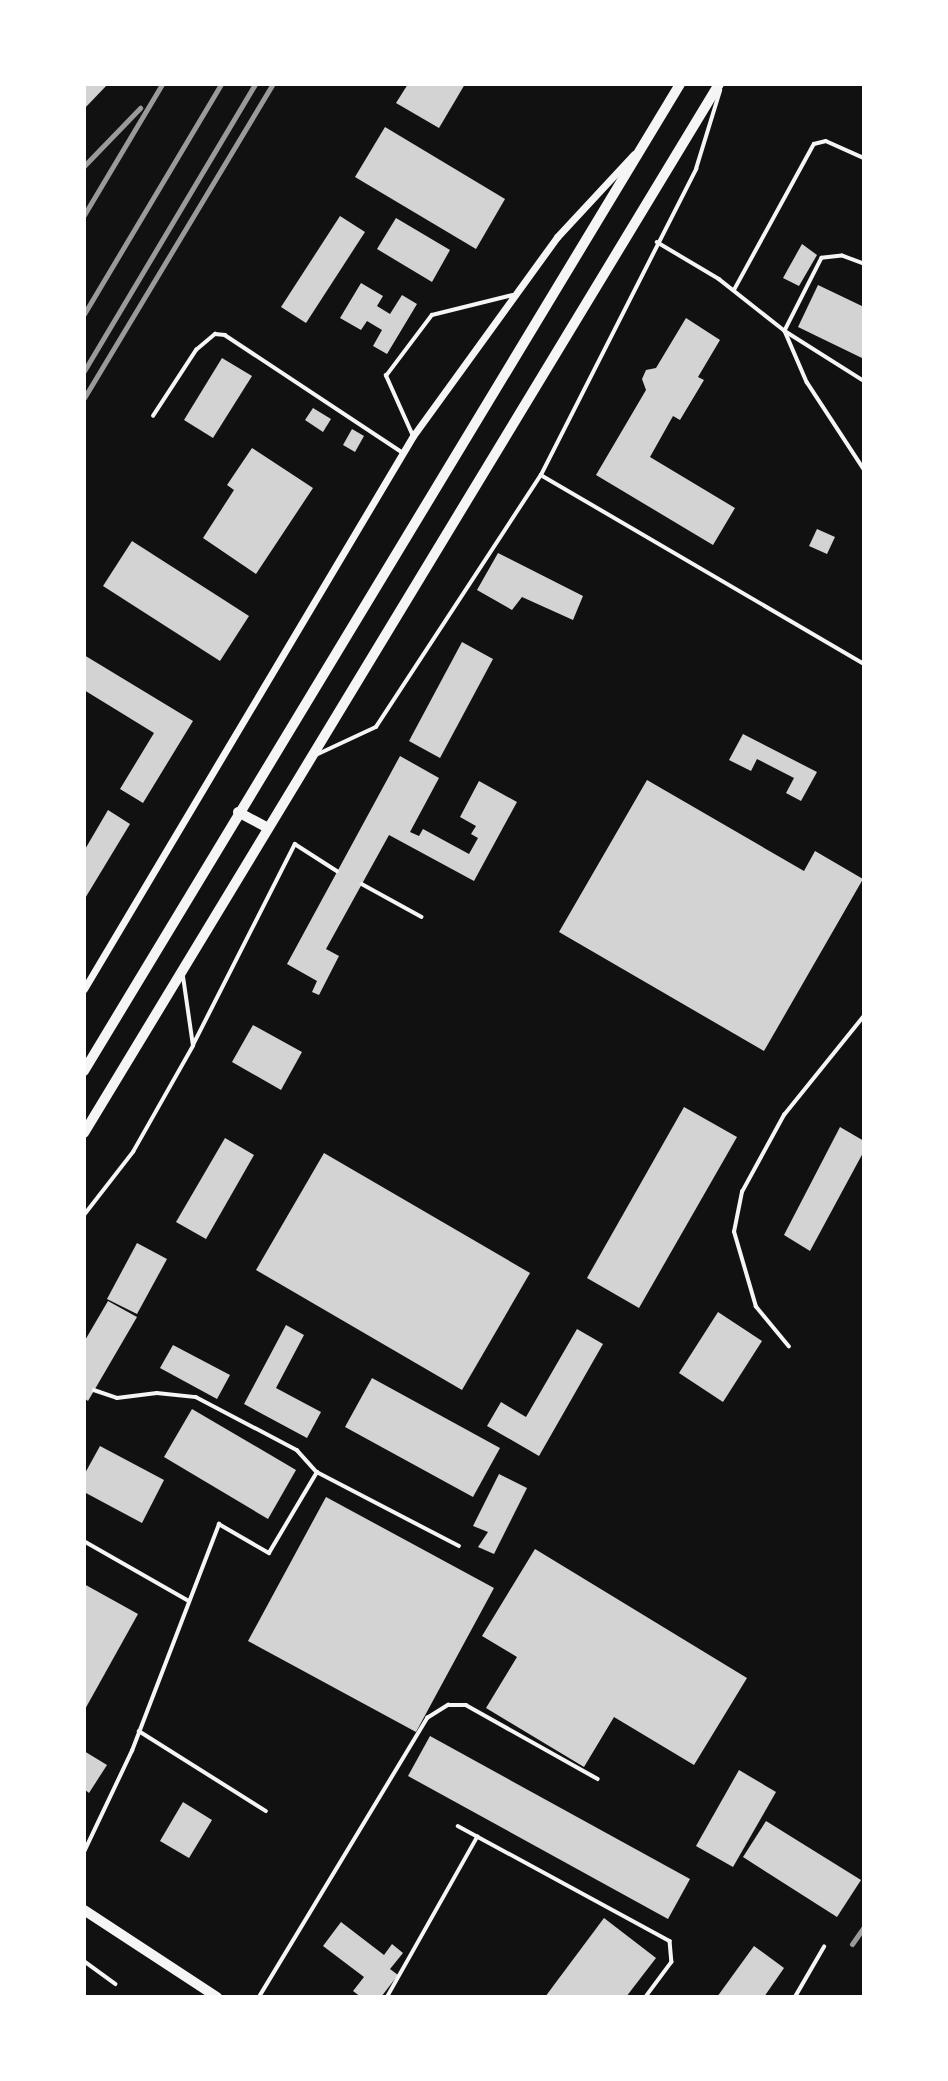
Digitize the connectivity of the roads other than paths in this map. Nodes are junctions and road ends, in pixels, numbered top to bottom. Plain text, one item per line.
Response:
1 (680, 84) edge
2 (721, 84) edge
3 (641, 146) junction
4 (864, 158) edge
5 (657, 242) junction
6 (864, 264) edge
7 (734, 290) junction
8 (515, 295) junction
9 (785, 331) junction
10 (864, 381) edge
11 (153, 416) dead end
12 (413, 436) junction
13 (403, 453) junction
14 (864, 470) edge
15 (541, 475) junction
16 (864, 664) edge
17 (310, 758) junction
18 (239, 812) junction
19 (268, 828) junction
20 (337, 871) dead end
21 (362, 884) dead end
22 (422, 917) dead end
23 (182, 970) junction
24 (84, 989) edge
25 (864, 1016) edge
26 (193, 1046) junction
27 (84, 1071) edge
28 (84, 1133) edge
29 (84, 1215) edge
30 (789, 1347) dead end
31 (94, 1390) dead end
32 (317, 1472) junction
33 (84, 1541) edge
34 (459, 1546) dead end
35 (189, 1601) junction
36 (139, 1731) junction
37 (598, 1779) dead end
38 (266, 1811) dead end
39 (457, 1826) dead end
40 (477, 1836) junction
41 (84, 1852) edge
42 (84, 1910) edge
43 (824, 1947) dead end
44 (84, 1961) edge
45 (116, 1984) dead end
46 (217, 1997) edge
47 (259, 1997) edge
48 (387, 1997) edge
49 (646, 1997) edge
50 (796, 1997) edge

1 - 3 main road
2 - 5 lane
2 - 17 main road
3 - 8 street
3 - 18 main road
4 - 7 lane
5 - 7 lane
5 - 15 lane
6 - 9 lane
7 - 9 lane
8 - 12 street
8 - 12 lane
9 - 10 lane
9 - 14 lane
11 - 13 lane
12 - 13 street
13 - 24 street
15 - 16 lane
15 - 17 lane
17 - 19 main road
18 - 19 main road
18 - 27 main road
19 - 23 main road
20 - 26 lane
21 - 22 lane
23 - 26 lane
23 - 28 main road
25 - 30 lane
26 - 29 lane
31 - 32 lane
32 - 34 lane
32 - 35 lane
33 - 35 lane
35 - 36 lane
36 - 38 lane
36 - 41 lane
37 - 47 lane
39 - 40 lane
40 - 48 lane
40 - 49 lane
42 - 46 street
43 - 50 lane
44 - 45 lane

